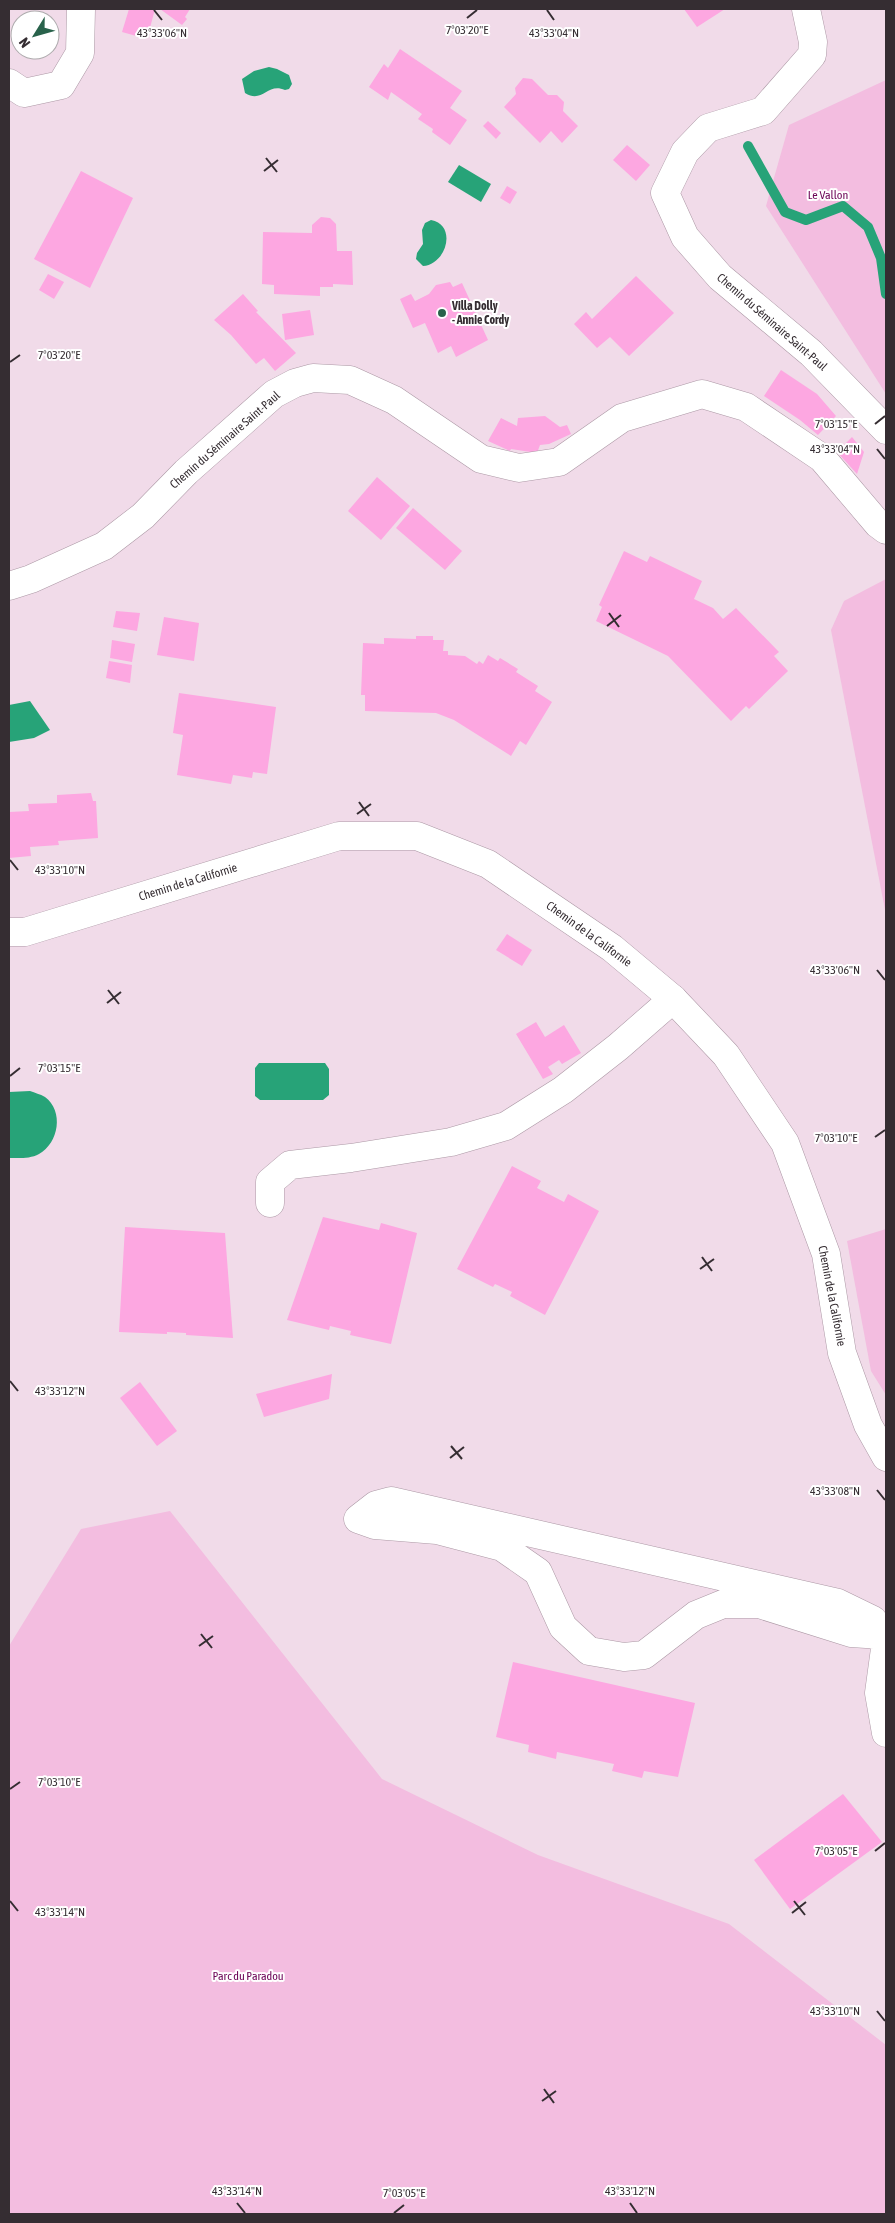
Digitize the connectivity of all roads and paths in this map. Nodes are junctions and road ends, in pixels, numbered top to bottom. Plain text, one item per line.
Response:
1 (81, 9) edge
2 (806, 9) edge
3 (9, 83) edge
4 (886, 430) edge
5 (886, 530) edge
6 (9, 586) edge
7 (9, 932) edge
8 (673, 999) junction
9 (270, 1203) dead end
10 (886, 1457) edge
11 (882, 1636) junction
12 (886, 1733) edge

1 - 3 street
2 - 4 street, Chemin du Séminaire Saint-Paul
5 - 6 street, Chemin du Séminaire Saint-Paul
7 - 8 street, Chemin de la Californie
8 - 9 street
8 - 10 street, Chemin de la Californie
11 - 11 street
11 - 12 street

